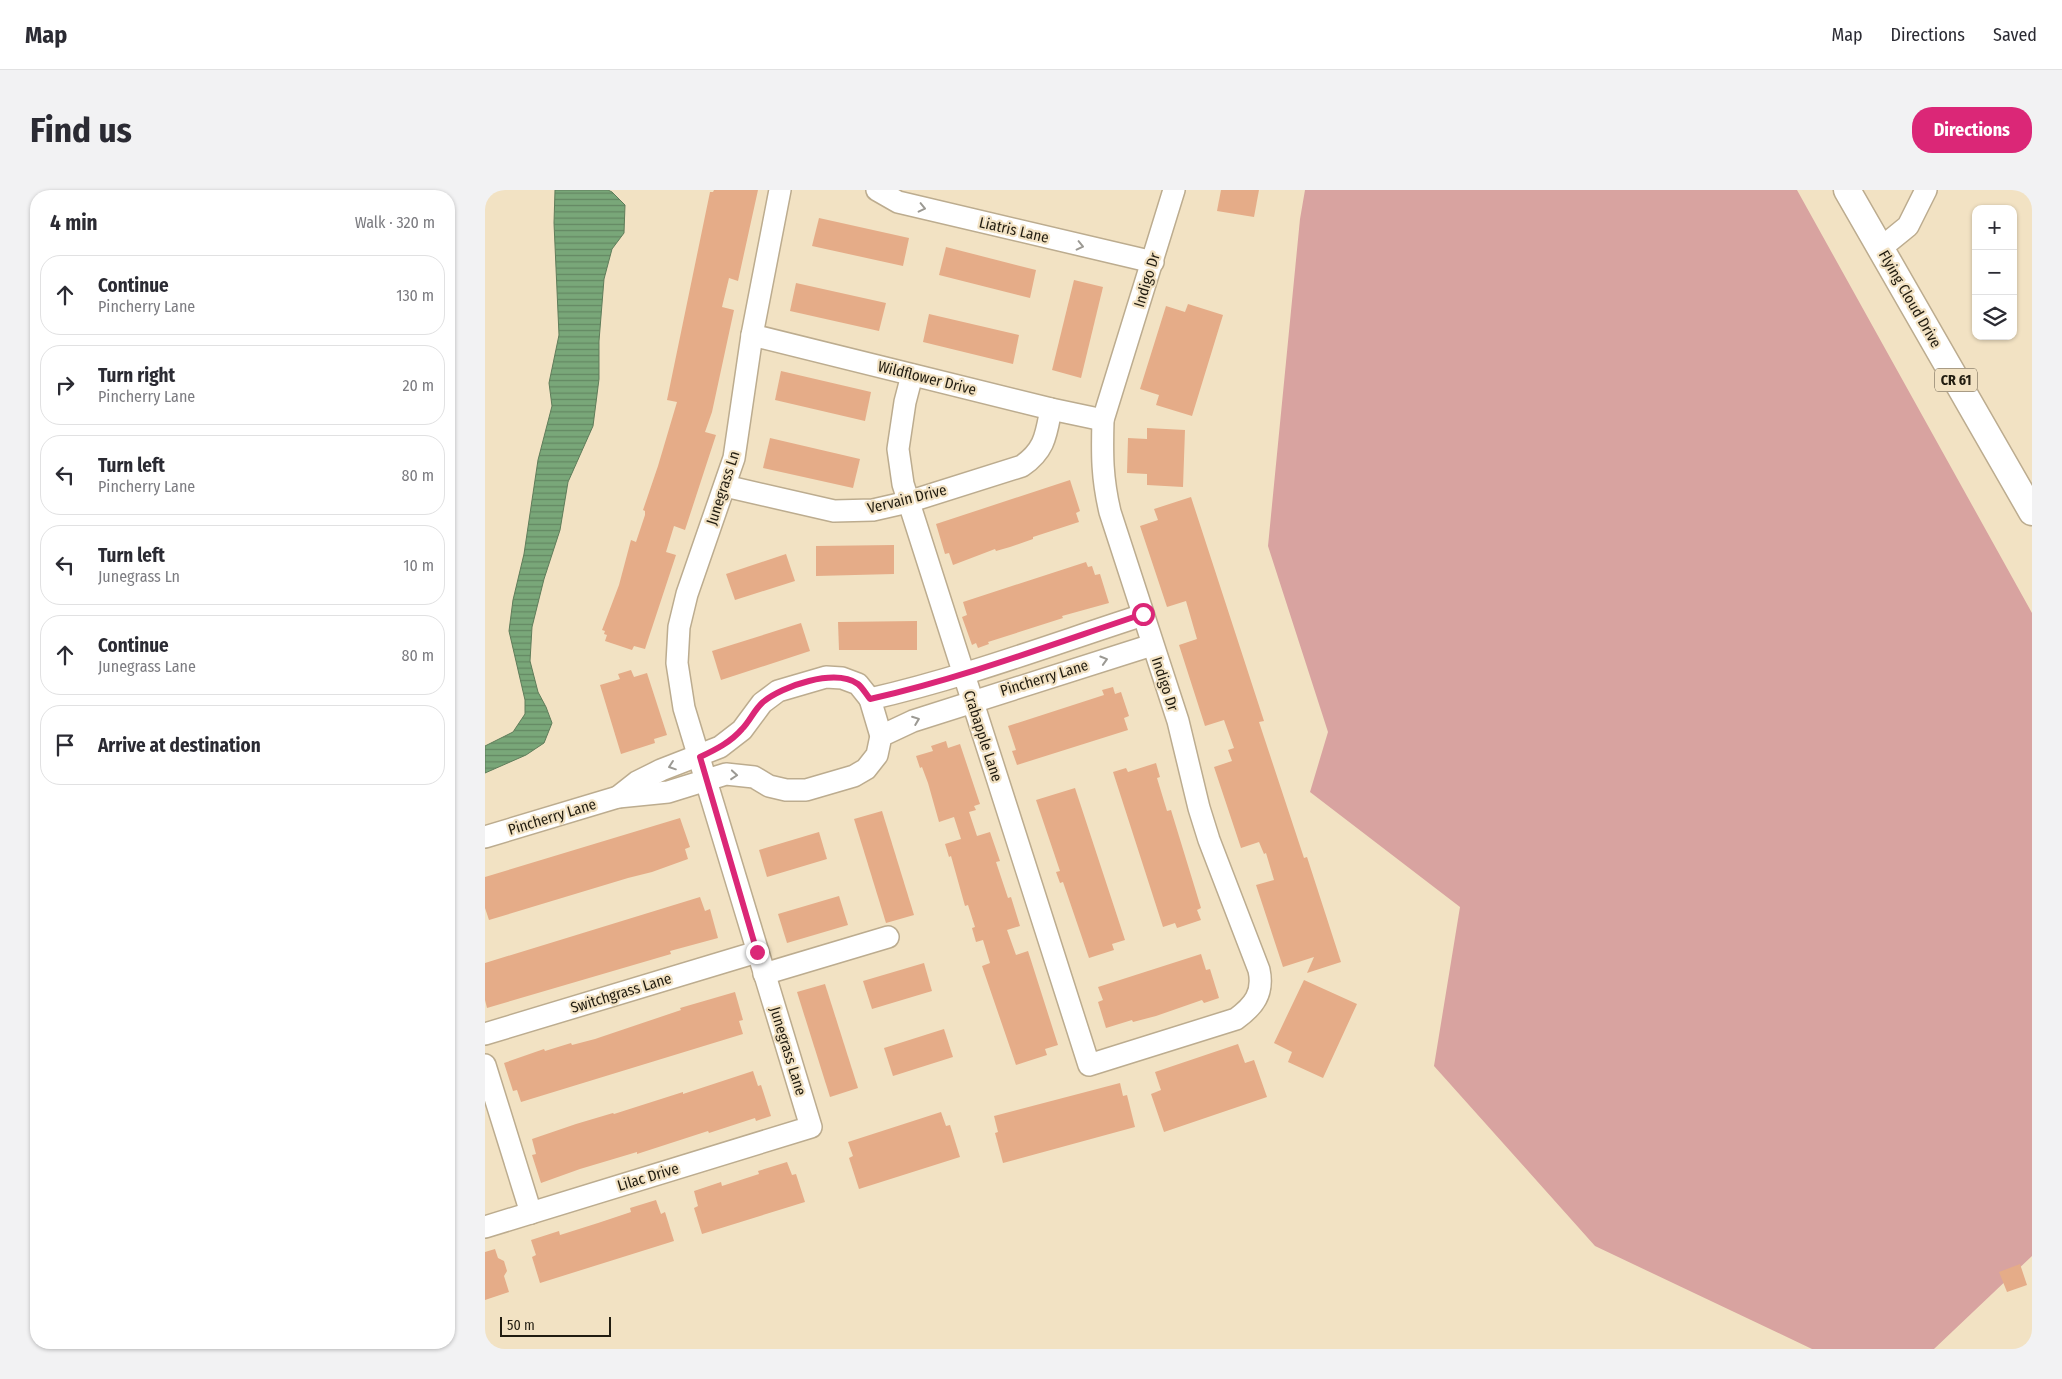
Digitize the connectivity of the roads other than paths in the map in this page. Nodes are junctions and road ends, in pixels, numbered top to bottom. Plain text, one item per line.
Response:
1 (780, 190) edge
2 (877, 190) edge
3 (1847, 190) edge
4 (1926, 190) edge
5 (1170, 191) edge
6 (1881, 248) junction
7 (1153, 262) junction
8 (752, 335) junction
9 (912, 374) junction
10 (1051, 409) junction
11 (1103, 420) junction
12 (725, 486) junction
13 (908, 502) junction
14 (2032, 512) edge
15 (1143, 614) junction
16 (1152, 645) junction
17 (963, 673) junction
18 (870, 699) junction
19 (973, 700) junction
20 (881, 736) junction
21 (700, 757) junction
22 (707, 781) junction
23 (618, 797) junction
24 (485, 837) edge
25 (888, 937) dead end
26 (757, 952) junction
27 (764, 974) junction
28 (485, 1034) edge
29 (485, 1065) edge
30 (1089, 1065) joint
31 (811, 1127) joint
32 (531, 1213) junction
33 (485, 1227) edge

1 - 8 street, Junegrass Ln
2 -> 7 street, Liatris Lane
3 - 6 main road, Flying Cloud Drive / CR 61
4 - 6 street
5 - 7 street, Indigo Dr
6 - 14 main road, Flying Cloud Drive / CR 61
7 - 11 street, Indigo Dr
8 - 9 street, Wildflower Drive
8 - 12 street, Junegrass Ln
9 - 10 street, Wildflower Drive
9 - 13 street, Crabapple Lane
10 - 11 street, Wildflower Drive
10 - 13 street, Vervain Drive
11 - 15 street, Indigo Dr
12 - 13 street, Vervain Drive
12 - 21 street, Junegrass Ln
13 - 17 street, Crabapple Lane
15 - 16 street, Indigo Dr
15 - 17 street, Pincherry Lane
19 -> 16 street, Pincherry Lane
16 - 30 street, Indigo Dr
17 - 18 street, Pincherry Lane
17 - 19 street, Crabapple Lane
18 - 20 street, Pincherry Lane
18 - 21 street, Pincherry Lane
20 -> 19 street, Pincherry Lane
19 - 30 street, Crabapple Lane
22 -> 20 street, Pincherry Lane
21 - 22 street, Junegrass Ln
21 -> 23 street, Pincherry Lane
22 - 23 street, Pincherry Lane
22 - 26 street, Junegrass Lane
23 - 24 street, Pincherry Lane
25 - 27 street
26 - 27 street, Junegrass Lane
26 - 28 street, Switchgrass Lane
27 - 31 street, Junegrass Lane
29 - 32 street
31 - 32 street, Lilac Drive
32 - 33 street, Lilac Drive

